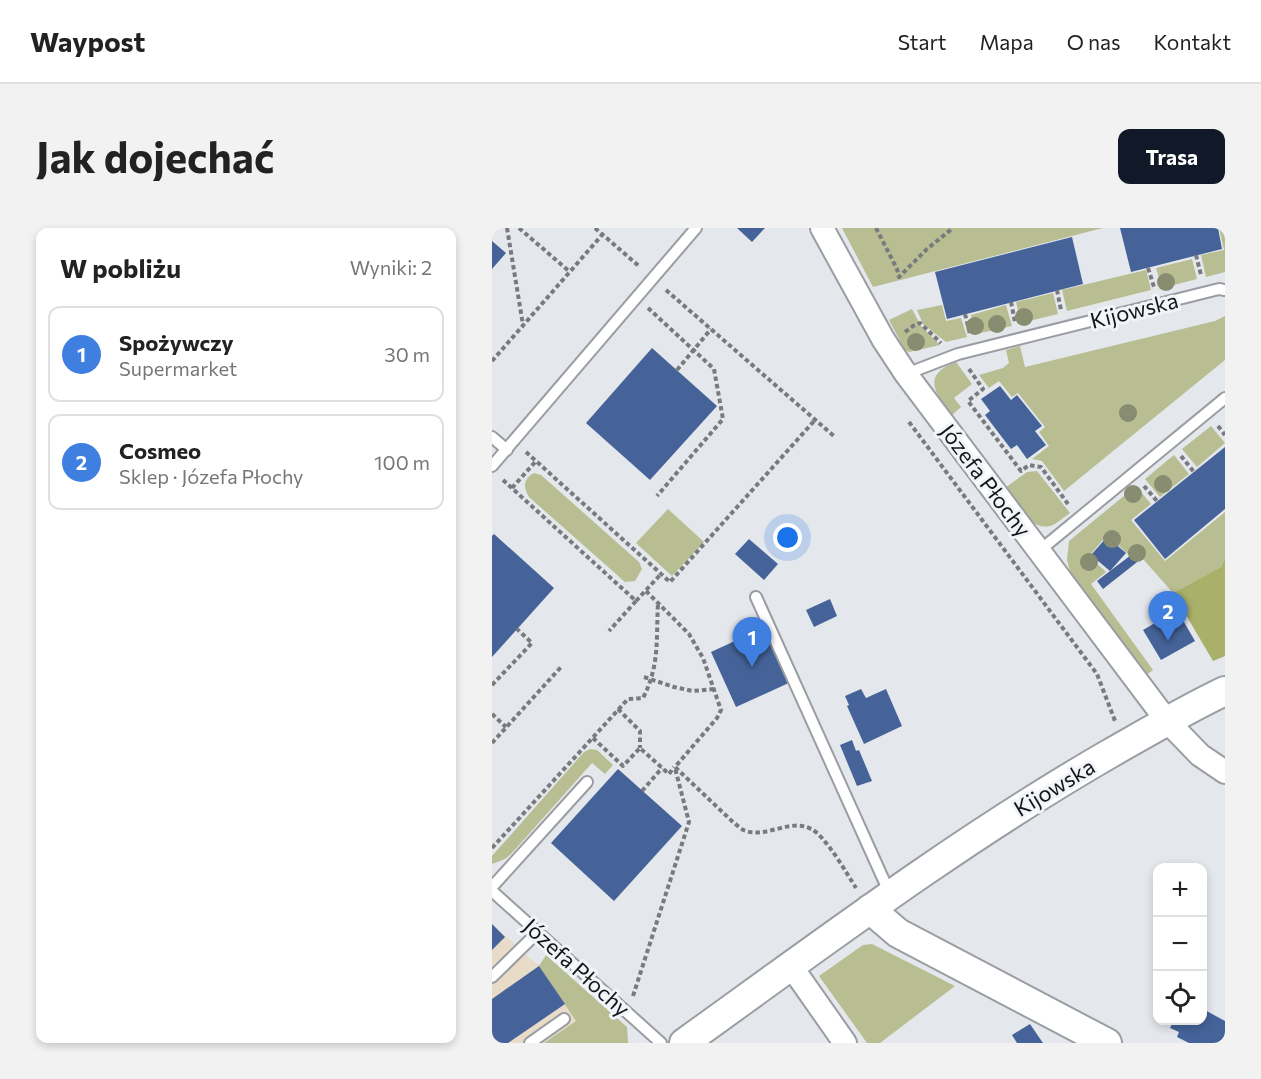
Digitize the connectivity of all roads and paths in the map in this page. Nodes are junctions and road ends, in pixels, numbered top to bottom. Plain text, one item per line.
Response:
1 (507, 228) edge
2 (519, 228) edge
3 (595, 228) edge
4 (696, 228) edge
5 (822, 228) edge
6 (876, 228) edge
7 (953, 228) edge
8 (602, 235) junction
9 (1196, 255) dead end
10 (1148, 267) dead end
11 (570, 272) junction
12 (653, 278) junction
13 (1203, 282) dead end
14 (1057, 290) dead end
15 (1225, 290) edge
16 (1155, 294) dead end
17 (636, 298) junction
18 (1011, 302) dead end
19 (965, 314) dead end
20 (1062, 316) dead end
21 (523, 326) junction
22 (1016, 328) dead end
23 (711, 329) junction
24 (971, 339) dead end
25 (888, 346) junction
26 (944, 346) dead end
27 (693, 350) junction
28 (958, 354) junction
29 (492, 361) edge
30 (677, 370) dead end
31 (906, 374) junction
32 (1225, 398) edge
33 (815, 420) junction
34 (492, 436) edge
35 (834, 436) dead end
36 (507, 450) junction
37 (524, 450) dead end
38 (1177, 450) dead end
39 (536, 461) junction
40 (492, 466) edge
41 (1194, 472) dead end
42 (500, 477) dead end
43 (1139, 481) dead end
44 (512, 488) junction
45 (657, 496) dead end
46 (1157, 501) dead end
47 (1078, 519) junction
48 (1039, 551) junction
49 (661, 574) junction
50 (646, 591) junction
51 (756, 597) dead end
52 (636, 601) junction
53 (658, 603) junction
54 (517, 629) dead end
55 (609, 631) dead end
56 (561, 667) dead end
57 (644, 677) dead end
58 (652, 679) junction
59 (492, 685) edge
60 (714, 689) junction
61 (1225, 691) edge
62 (618, 710) junction
63 (492, 714) edge
64 (1167, 721) junction
65 (506, 727) junction
66 (592, 738) junction
67 (492, 743) edge
68 (640, 748) junction
69 (675, 767) junction
70 (662, 768) junction
71 (1225, 772) edge
72 (587, 782) dead end
73 (642, 791) dead end
74 (492, 848) edge
75 (492, 889) edge
76 (874, 900) junction
77 (538, 932) junction
78 (791, 966) junction
79 (492, 977) edge
80 (632, 999) dead end
81 (564, 1019) dead end
82 (530, 1043) edge
83 (661, 1043) edge
84 (684, 1043) edge
85 (844, 1043) edge
86 (1107, 1043) edge

1 - 21 path
2 - 11 path
3 - 8 path
4 - 12 lane
5 - 25 street, Józefa Płochy
6 - 7 path
8 - 11 path
8 - 12 path
9 - 13 path
10 - 16 path
11 - 21 path
12 - 17 lane
12 - 23 path
14 - 20 path
15 - 28 lane, Kijowska
17 - 27 path
17 - 36 lane
18 - 22 path
19 - 24 path
21 - 29 path
23 - 27 path
23 - 33 path
25 - 26 path
25 - 31 street, Józefa Płochy
27 - 30 path
27 - 45 path
28 - 31 lane, Kijowska
28 - 47 path
31 - 48 street, Józefa Płochy
32 - 47 lane
33 - 35 path
33 - 49 path
34 - 36 lane
36 - 40 lane
37 - 39 path
38 - 41 path
39 - 44 path
39 - 49 path
42 - 44 path
43 - 46 path
44 - 52 path
47 - 48 lane
48 - 64 street, Józefa Płochy
49 - 50 path
50 - 52 path
50 - 53 path
51 - 76 lane
52 - 55 path
53 - 58 path
53 - 60 path
54 - 59 path
56 - 65 path
57 - 58 path
58 - 60 path
58 - 62 path
60 - 69 path
61 - 64 street, Kijowska
62 - 66 path
62 - 68 path
63 - 65 path
64 - 71 street, Józefa Płochy
64 - 76 street, Kijowska
65 - 67 path
66 - 68 path
66 - 74 path
68 - 70 path
69 - 70 path
69 - 76 path
69 - 80 path
70 - 73 path
72 - 75 lane
75 - 77 lane, Józefa Płochy
76 - 78 street, Kijowska
76 - 86 street
77 - 79 lane
77 - 83 lane, Józefa Płochy
78 - 84 street, Kijowska
78 - 85 street
81 - 82 lane

